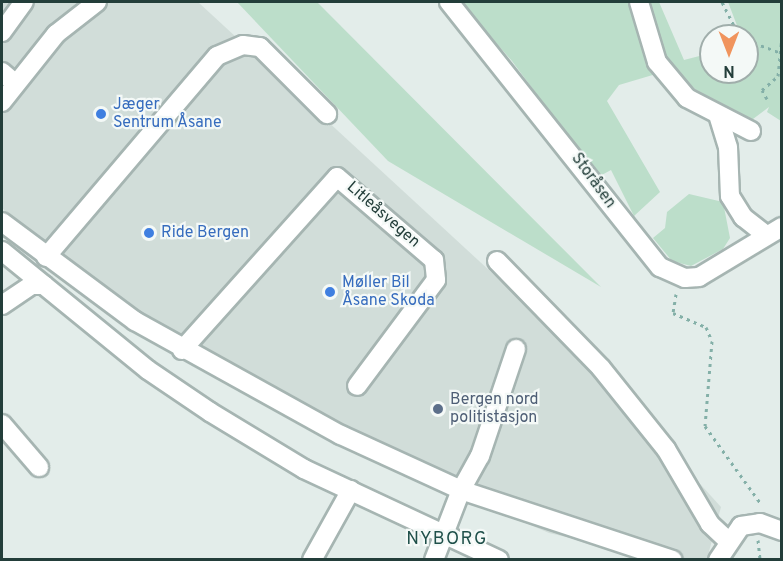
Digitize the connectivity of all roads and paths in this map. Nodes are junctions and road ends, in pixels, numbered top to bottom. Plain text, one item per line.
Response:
1 (24, 2) edge
2 (97, 2) edge
3 (449, 2) edge
4 (639, 2) edge
5 (722, 2) edge
6 (734, 24) edge
7 (2, 32) edge
8 (782, 36) edge
9 (759, 44) edge
10 (779, 52) junction
11 (2, 72) edge
12 (16, 84) junction
13 (767, 99) dead end
14 (2, 102) edge
15 (327, 114) dead end
16 (719, 118) junction
17 (751, 131) dead end
18 (2, 222) edge
19 (774, 231) edge
20 (2, 251) edge
21 (46, 257) junction
22 (497, 261) dead end
23 (685, 279) junction
24 (44, 285) junction
25 (2, 305) edge
26 (516, 349) dead end
27 (182, 350) junction
28 (357, 386) dead end
29 (2, 424) edge
30 (39, 467) dead end
31 (351, 490) junction
32 (461, 490) junction
33 (760, 523) junction
34 (782, 531) edge
35 (443, 532) junction
36 (728, 541) junction
37 (312, 560) edge
38 (434, 560) edge
39 (499, 560) edge
40 (588, 560) edge
41 (604, 560) edge
42 (673, 560) edge
43 (718, 560) edge
44 (760, 560) edge

1 - 7 street
2 - 12 street
3 - 23 street, Storåsen
4 - 16 street
5 - 6 path
8 - 10 path
9 - 10 path
10 - 13 path
11 - 12 street
12 - 14 street
15 - 21 street
16 - 17 street
16 - 19 street
18 - 21 street
19 - 23 street
20 - 24 street
21 - 27 street
22 - 36 street
23 - 33 path
24 - 25 street
24 - 31 street
26 - 32 street
27 - 28 street, Litleåsvegen
27 - 32 street
29 - 30 street
31 - 35 street
31 - 37 street
32 - 35 street
32 - 42 street
33 - 34 street
33 - 36 street
33 - 44 path
35 - 38 street
35 - 39 street
36 - 43 street
40 - 41 path

